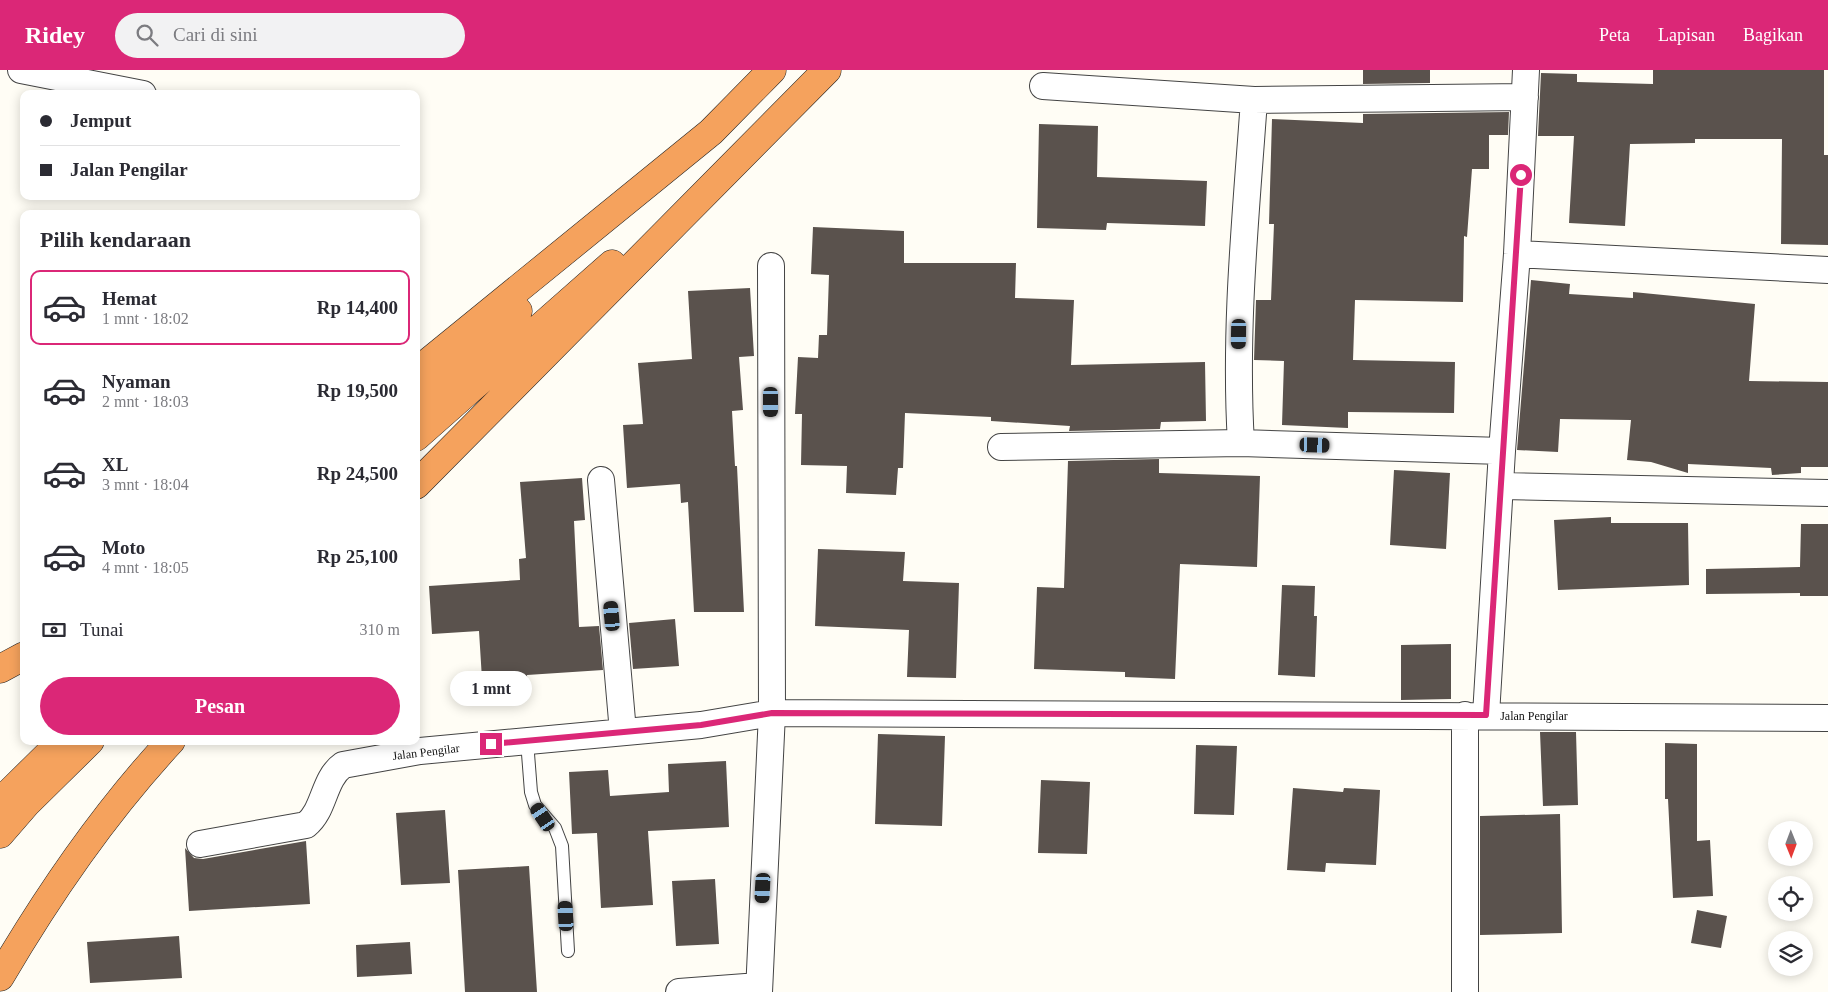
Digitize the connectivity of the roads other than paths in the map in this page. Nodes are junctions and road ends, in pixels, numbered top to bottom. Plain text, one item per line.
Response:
1 (21, 70) edge
2 (772, 70) edge
3 (1526, 70) edge
4 (818, 79) edge
5 (1043, 86) dead end
6 (123, 90) edge
7 (1525, 97) junction
8 (1254, 100) junction
9 (711, 132) junction
10 (1517, 254) junction
11 (771, 266) dead end
12 (1828, 270) edge
13 (420, 369) edge
14 (420, 402) edge
15 (420, 433) edge
16 (1241, 443) junction
17 (1001, 447) dead end
18 (1502, 451) junction
19 (601, 480) dead end
20 (420, 481) edge
21 (1502, 486) junction
22 (1828, 493) edge
23 (20, 658) edge
24 (0, 669) edge
25 (772, 713) junction
26 (1475, 715) junction
27 (1828, 718) edge
28 (623, 732) junction
29 (526, 741) junction
30 (58, 745) edge
31 (86, 745) edge
32 (167, 745) edge
33 (0, 802) edge
34 (0, 834) edge
35 (200, 844) dead end
36 (568, 951) dead end
37 (0, 977) edge
38 (759, 989) edge
39 (680, 992) edge
40 (1465, 992) edge

1 - 6 street
2 - 9 highway
3 - 7 street
4 - 15 highway
4 - 20 highway
5 - 8 street
7 - 8 street
7 - 10 street
8 - 16 street
9 - 13 highway
9 - 14 highway
10 - 12 street
10 - 18 street
11 - 25 street
16 - 17 street
16 - 18 street
18 - 21 street
19 - 28 street
21 - 22 street
21 - 26 street
23 - 24 highway
25 - 26 street, Jalan Pengilar
25 - 28 street, Jalan Pengilar
25 - 38 street
26 - 27 street, Jalan Pengilar
26 - 40 street
28 - 29 street, Jalan Pengilar
29 - 35 street, Jalan Pengilar
29 - 36 lane
30 - 33 highway
31 - 34 highway
32 - 37 highway
38 - 39 street

